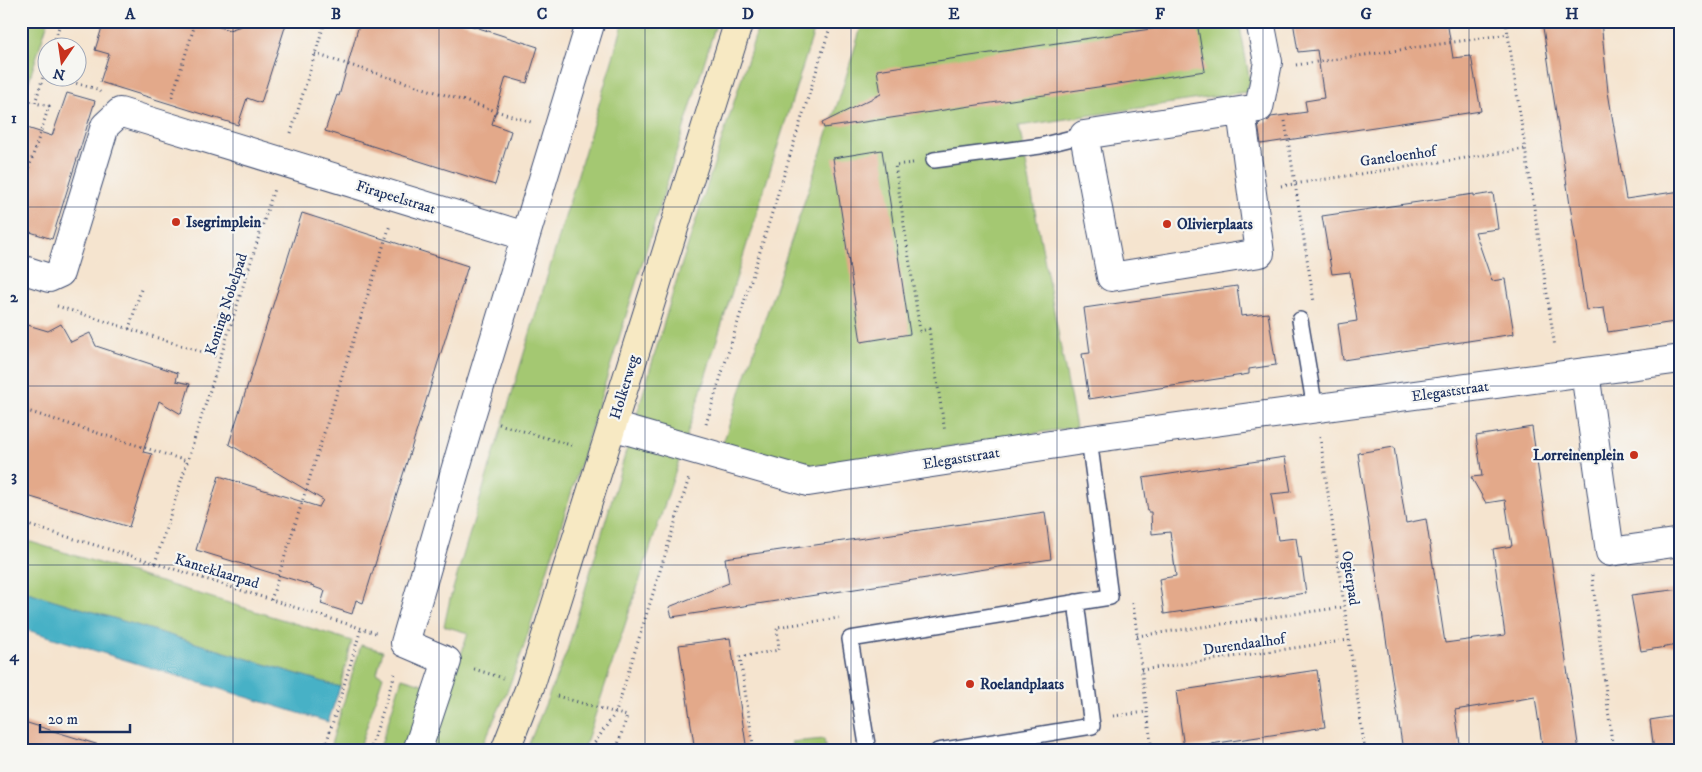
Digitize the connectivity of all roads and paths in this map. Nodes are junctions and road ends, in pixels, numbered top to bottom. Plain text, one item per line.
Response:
1 (61, 21) edge
2 (196, 21) edge
3 (325, 21) edge
4 (591, 21) edge
5 (738, 21) edge
6 (832, 21) edge
7 (1260, 21) edge
8 (1508, 34) dead end
9 (55, 38) edge
10 (314, 54) junction
11 (1268, 62) junction
12 (88, 87) edge
13 (40, 88) edge
14 (21, 98) edge
15 (35, 102) junction
16 (1241, 111) junction
17 (120, 112) junction
18 (1285, 116) dead end
19 (163, 125) junction
20 (557, 131) junction
21 (1084, 135) junction
22 (1525, 149) dead end
23 (274, 160) junction
24 (934, 160) joint
25 (1295, 183) junction
26 (1274, 187) dead end
27 (21, 192) edge
28 (398, 198) junction
29 (525, 236) junction
30 (21, 269) edge
31 (142, 286) dead end
32 (48, 303) dead end
33 (1315, 310) dead end
34 (218, 314) dead end
35 (232, 320) junction
36 (1300, 320) dead end
37 (129, 329) junction
38 (221, 358) junction
39 (1681, 359) edge
40 (1585, 372) junction
41 (21, 409) edge
42 (1316, 409) junction
43 (471, 416) junction
44 (612, 426) junction
45 (1089, 439) junction
46 (698, 452) junction
47 (604, 454) junction
48 (949, 460) junction
49 (187, 461) junction
50 (21, 523) edge
51 (1681, 542) edge
52 (154, 563) junction
53 (271, 600) junction
54 (1076, 602) junction
55 (1344, 607) junction
56 (361, 629) junction
57 (1137, 636) dead end
58 (1349, 640) junction
59 (405, 643) junction
60 (447, 661) junction
61 (1141, 670) dead end
62 (511, 680) dead end
63 (550, 694) dead end
64 (616, 712) junction
65 (1147, 712) dead end
66 (1091, 718) junction
67 (324, 751) edge
68 (370, 751) edge
69 (417, 751) edge
70 (506, 751) edge
71 (589, 751) edge
72 (616, 751) edge
73 (868, 751) edge
74 (938, 751) edge
75 (1365, 751) edge

1 - 9 path
2 - 19 path
3 - 10 path, Koning Nobelpad
4 - 20 street
5 - 44 street, Holkerweg
6 - 46 path
7 - 11 street
8 - 11 path
10 - 20 path
10 - 23 path, Koning Nobelpad
11 - 16 street
12 - 17 path
13 - 15 path
14 - 15 path
15 - 27 path
16 - 21 street
16 - 21 street
17 - 19 street
17 - 30 street
18 - 25 path
19 - 23 street
20 - 29 street
21 - 24 lane
22 - 25 path, Ganeloenhof
23 - 28 street, Firapeelstraat
23 - 35 path, Koning Nobelpad
24 - 48 path
25 - 26 path, Ganeloenhof
25 - 33 path
28 - 29 street, Firapeelstraat
28 - 53 path
29 - 43 street
31 - 37 path
32 - 37 path
34 - 35 path
35 - 38 path, Koning Nobelpad
36 - 42 lane
37 - 38 path
38 - 49 path, Koning Nobelpad
39 - 40 street
40 - 42 street, Elegaststraat
40 - 51 street
41 - 49 path
42 - 45 street, Elegaststraat
42 - 55 path, Ogierpad
43 - 47 path
43 - 59 street
44 - 46 street, Elegaststraat
44 - 47 street, Holkerweg
45 - 48 street, Elegaststraat
45 - 54 lane
46 - 48 street, Elegaststraat
46 - 64 path
47 - 70 street, Holkerweg
49 - 52 path, Koning Nobelpad
50 - 52 path, Kanteklaarpad
52 - 53 path, Kanteklaarpad
53 - 56 path, Kanteklaarpad
54 - 66 lane
54 - 73 lane
55 - 57 path, Durendaalhof
55 - 58 path, Ogierpad
56 - 59 path, Kanteklaarpad
56 - 67 path
58 - 61 path, Durendaalhof
58 - 75 path, Ogierpad
59 - 60 street
59 - 68 path
60 - 62 path
60 - 69 street
63 - 64 path
64 - 71 path
64 - 72 path
65 - 66 path
66 - 74 lane

